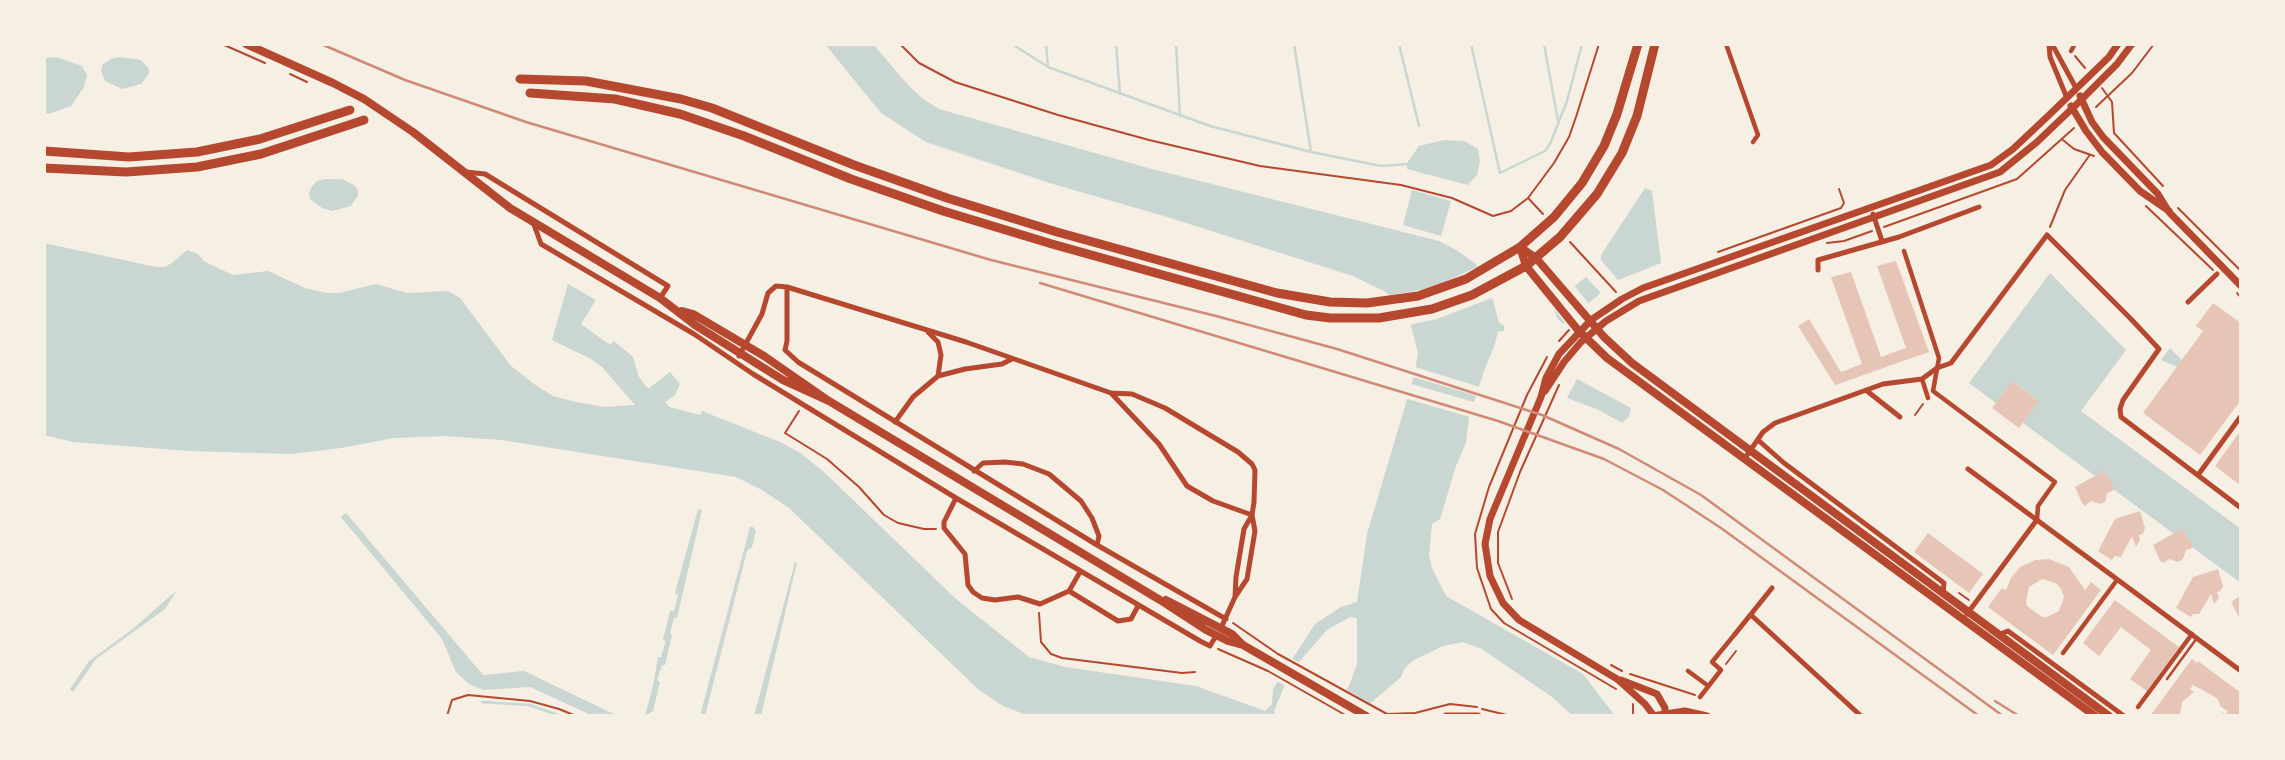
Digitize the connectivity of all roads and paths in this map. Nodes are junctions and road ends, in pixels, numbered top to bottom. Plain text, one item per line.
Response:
1 (222, 44) edge
2 (246, 44) edge
3 (901, 44) edge
4 (1599, 44) edge
5 (1638, 44) edge
6 (1655, 44) edge
7 (1726, 44) edge
8 (2050, 44) edge
9 (2075, 44) edge
10 (2118, 44) edge
11 (2132, 44) edge
12 (2154, 44) edge
13 (2071, 51) dead end
14 (272, 66) dead end
15 (285, 72) dead end
16 (520, 79) dead end
17 (307, 82) dead end
18 (2076, 88) junction
19 (530, 93) dead end
20 (2108, 95) junction
21 (2067, 97) junction
22 (2082, 99) junction
23 (2072, 108) junction
24 (350, 110) dead end
25 (2088, 114) junction
26 (364, 120) dead end
27 (2062, 139) dead end
28 (1753, 142) dead end
29 (44, 151) edge
30 (2090, 155) junction
31 (2099, 158) dead end
32 (44, 168) edge
33 (461, 171) junction
34 (2169, 195) dead end
35 (1528, 198) junction
36 (2145, 205) dead end
37 (1871, 207) junction
38 (1979, 207) dead end
39 (1841, 208) dead end
40 (2172, 209) junction
41 (1543, 214) dead end
42 (1874, 218) junction
43 (533, 221) junction
44 (2047, 235) junction
45 (1569, 241) dead end
46 (1882, 241) junction
47 (1520, 247) junction
48 (1904, 251) dead end
49 (1714, 254) dead end
50 (1536, 258) junction
51 (1526, 265) junction
52 (1818, 270) dead end
53 (2241, 271) edge
54 (2217, 275) joint
55 (787, 287) junction
56 (1623, 289) dead end
57 (2238, 289) edge
58 (660, 298) junction
59 (2241, 298) edge
60 (2188, 302) dead end
61 (1570, 328) dead end
62 (926, 330) junction
63 (1556, 344) dead end
64 (743, 349) junction
65 (1551, 351) dead end
66 (1012, 359) junction
67 (736, 361) junction
68 (1937, 368) junction
69 (938, 376) junction
70 (1563, 379) dead end
71 (1922, 379) junction
72 (1867, 391) junction
73 (1934, 392) junction
74 (1111, 393) junction
75 (1541, 397) junction
76 (1928, 398) junction
77 (803, 404) junction
78 (1915, 415) dead end
79 (2241, 416) edge
80 (1900, 417) dead end
81 (895, 422) junction
82 (1758, 440) junction
83 (1748, 454) junction
84 (1968, 469) dead end
85 (974, 471) junction
86 (2198, 475) junction
87 (956, 498) junction
88 (2241, 508) edge
89 (1252, 515) junction
90 (2036, 521) junction
91 (944, 528) junction
92 (1097, 545) junction
93 (1080, 572) junction
94 (2117, 580) junction
95 (1772, 588) dead end
96 (1069, 591) junction
97 (1235, 597) junction
98 (1940, 597) junction
99 (1040, 604) junction
100 (1516, 605) dead end
101 (1138, 606) junction
102 (1185, 613) junction
103 (1751, 615) junction
104 (1966, 616) junction
105 (1226, 619) junction
106 (1176, 627) junction
107 (1219, 632) junction
108 (1735, 634) joint
109 (2195, 636) junction
110 (1996, 638) junction
111 (1210, 646) junction
112 (1736, 651) dead end
113 (2063, 653) dead end
114 (1603, 661) dead end
115 (1271, 667) junction
116 (1721, 670) junction
117 (1688, 671) dead end
118 (2241, 671) edge
119 (1195, 672) dead end
120 (1617, 679) junction
121 (2167, 679) dead end
122 (1707, 685) junction
123 (1616, 690) dead end
124 (1700, 697) joint
125 (1630, 698) dead end
126 (2138, 707) dead end
127 (1665, 714) edge
128 (447, 716) edge
129 (576, 716) edge
130 (1347, 716) edge
131 (1366, 716) edge
132 (1446, 716) edge
133 (1478, 716) edge
134 (1511, 716) edge
135 (1633, 716) edge
136 (1654, 716) edge
137 (1707, 716) edge
138 (1861, 716) edge
139 (2095, 716) edge
140 (2109, 716) edge
141 (2124, 716) edge

1 - 14 path
2 - 33 main road
3 - 35 path
4 - 35 path
5 - 47 main road
6 - 50 main road
7 - 28 street
8 - 18 street
8 - 21 street
9 - 13 street
10 - 18 street
11 - 22 street
12 - 20 path
15 - 17 path
16 - 47 main road
18 - 21 street
18 - 22 street
19 - 51 main road
20 - 25 path
20 - 34 path
21 - 23 street
21 - 37 street
22 - 23 street
22 - 25 street
23 - 40 street
23 - 42 street
24 - 29 main road
25 - 40 street
26 - 32 main road
27 - 30 path
30 - 31 path
30 - 44 path
33 - 43 main road
33 - 58 street
35 - 41 path
36 - 54 path
37 - 42 street
37 - 75 street
38 - 46 street
39 - 49 path
40 - 53 path
40 - 57 street
42 - 46 street
42 - 75 street
43 - 58 main road
43 - 67 street
44 - 68 street
44 - 86 street
45 - 56 path
46 - 52 street
47 - 50 main road
47 - 51 main road
48 - 68 street
50 - 51 main road
50 - 83 main road
51 - 83 main road
54 - 60 street
55 - 62 street
55 - 64 street
55 - 81 street
57 - 59 path
58 - 64 main road
61 - 63 path
62 - 66 street
62 - 69 street
64 - 67 street
64 - 102 main road
65 - 123 path
66 - 69 street
66 - 74 street
67 - 77 street
68 - 71 street
68 - 73 street
69 - 81 street
70 - 100 path
71 - 72 street
71 - 76 street
72 - 80 street
72 - 82 street
73 - 76 street
73 - 90 street
74 - 89 street
74 - 89 street
75 - 120 street
76 - 78 path
77 - 87 street
77 - 91 path
79 - 86 street
81 - 85 street
82 - 83 street
82 - 98 street
83 - 98 main road
84 - 90 street
85 - 92 street
85 - 92 street
86 - 88 street
87 - 91 street
87 - 93 street
89 - 97 street
89 - 97 street
90 - 94 street
90 - 104 street
91 - 99 street
92 - 105 street
93 - 96 street
93 - 101 street
94 - 109 street
94 - 113 street
95 - 103 street
96 - 99 street
96 - 101 street
97 - 105 street
98 - 104 main road
99 - 119 path
101 - 106 street
102 - 106 street
102 - 107 main road
103 - 108 street
103 - 138 street
104 - 110 main road
105 - 107 street
105 - 134 path
106 - 111 street
107 - 111 street
107 - 115 main road
108 - 116 street
109 - 118 street
109 - 121 lane
109 - 126 street
110 - 139 main road
110 - 140 main road
110 - 141 street
111 - 115 path
112 - 116 path
114 - 124 path
115 - 130 path
115 - 131 main road
116 - 122 street
117 - 122 street
120 - 127 street
120 - 136 street
122 - 124 street
125 - 135 path
127 - 136 street
127 - 137 street
128 - 129 path
132 - 133 street

